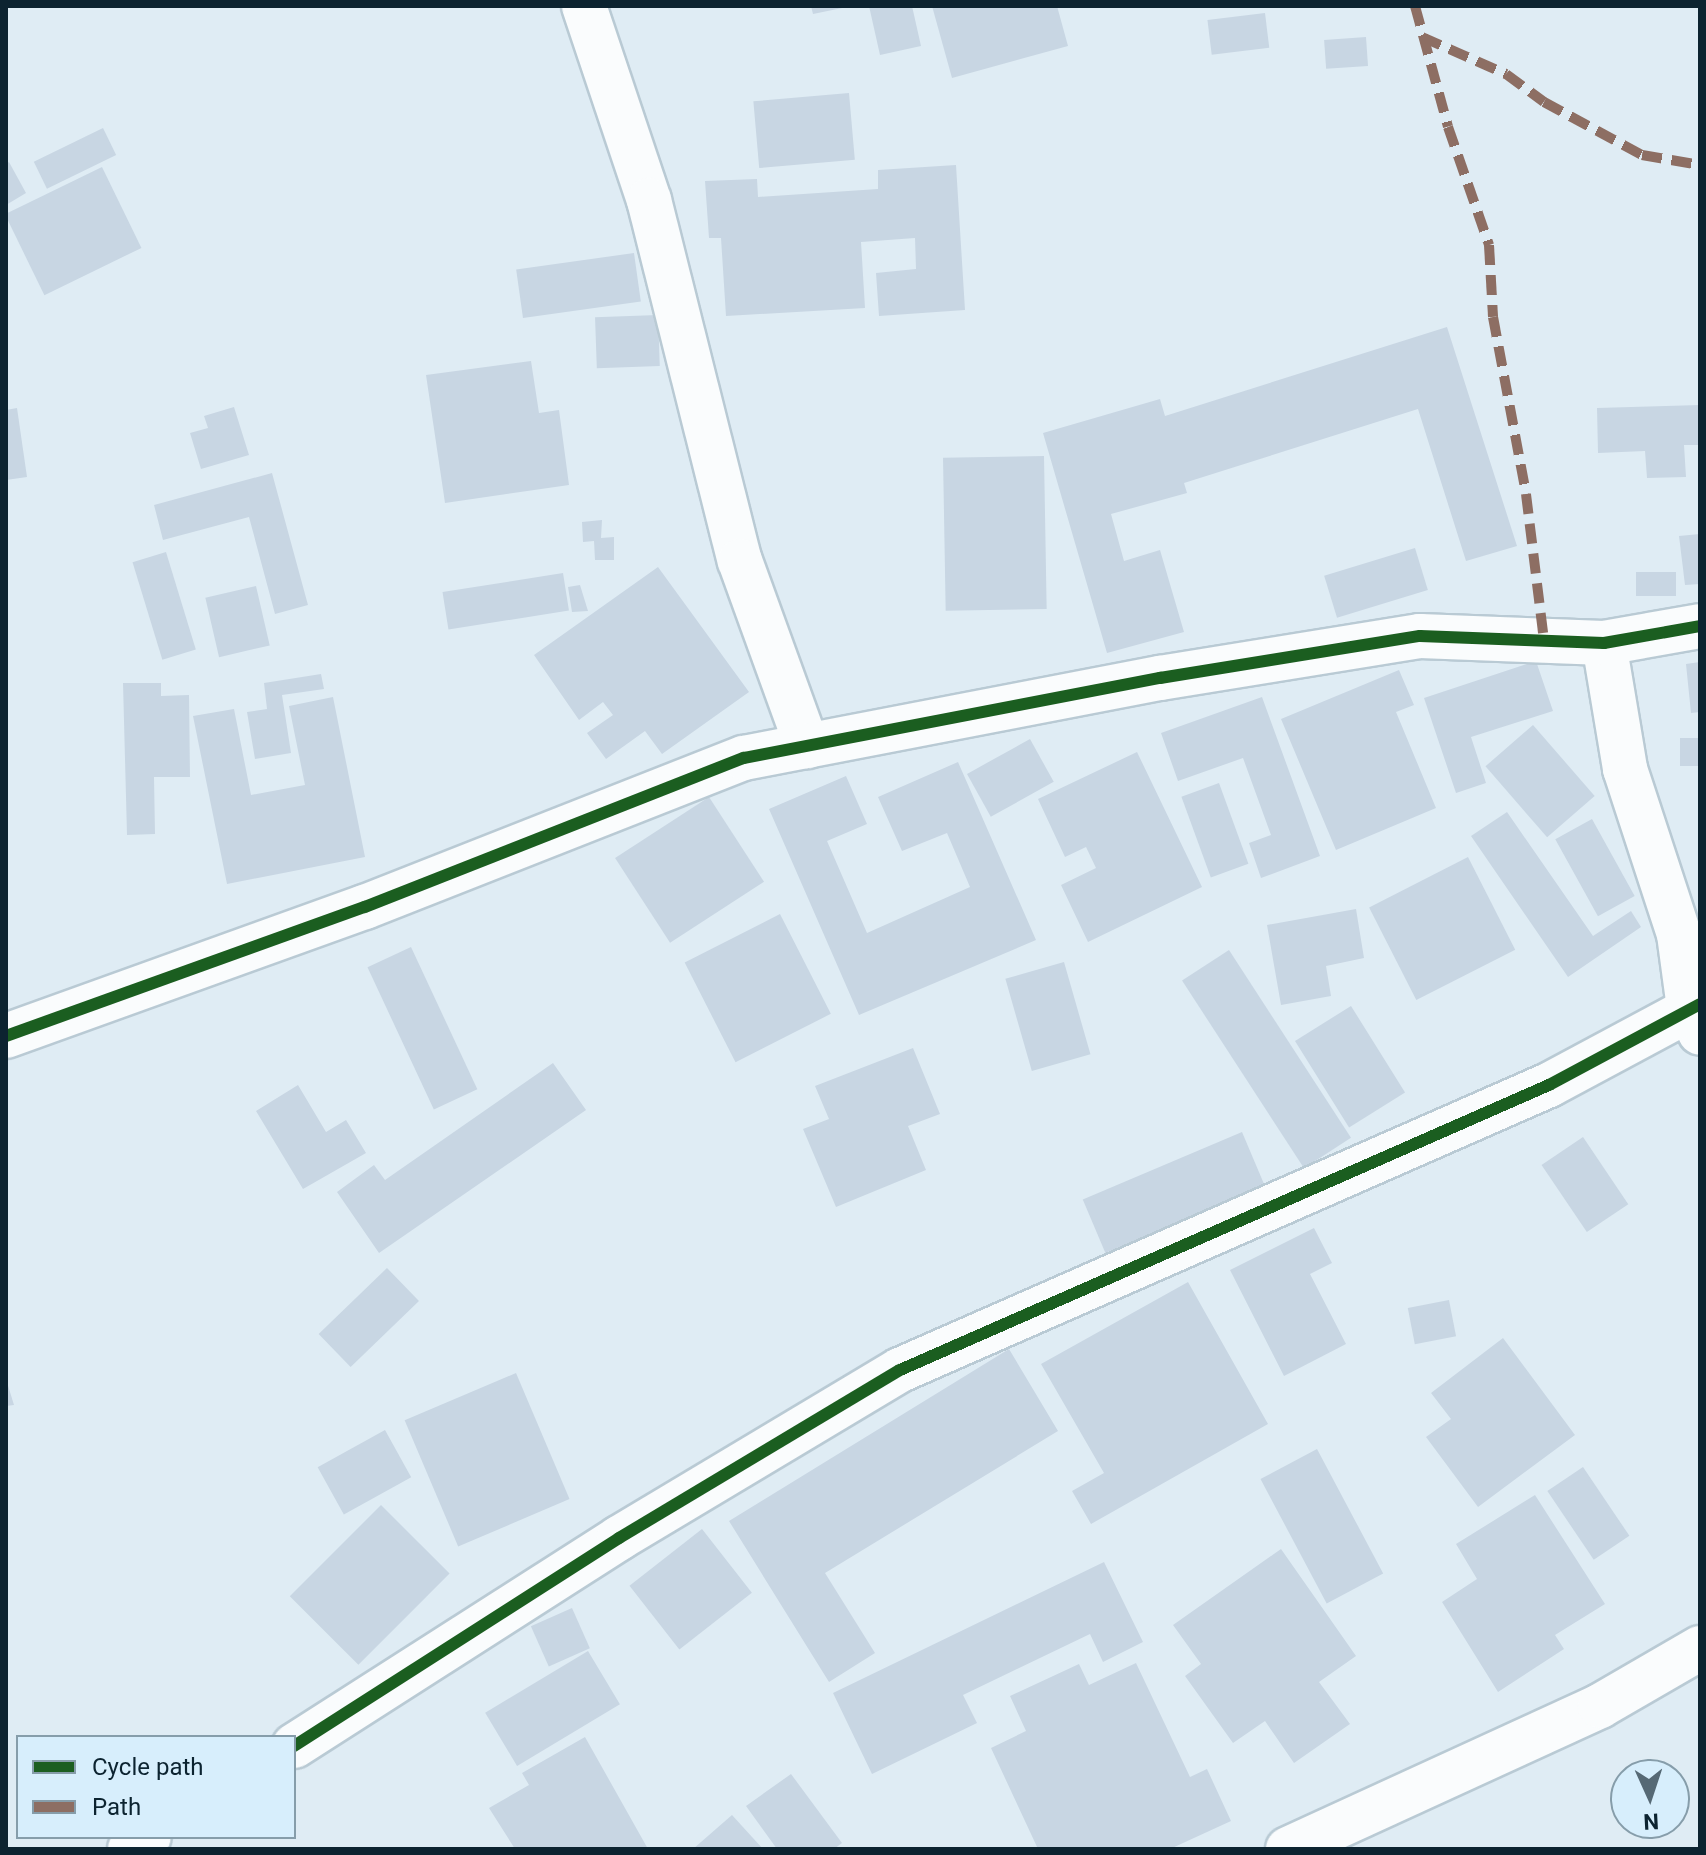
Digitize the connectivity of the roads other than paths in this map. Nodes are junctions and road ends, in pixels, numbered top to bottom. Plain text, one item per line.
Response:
1 (584, 6) edge
2 (1700, 626) edge
3 (1604, 643) junction
4 (807, 746) junction
5 (1696, 1015) edge
6 (6, 1036) edge
7 (1700, 1648) edge
8 (296, 1745) edge
9 (1288, 1849) edge

1 - 4 street
2 - 3 street
3 - 4 street
3 - 5 street
4 - 6 street
5 - 8 street
7 - 9 street

